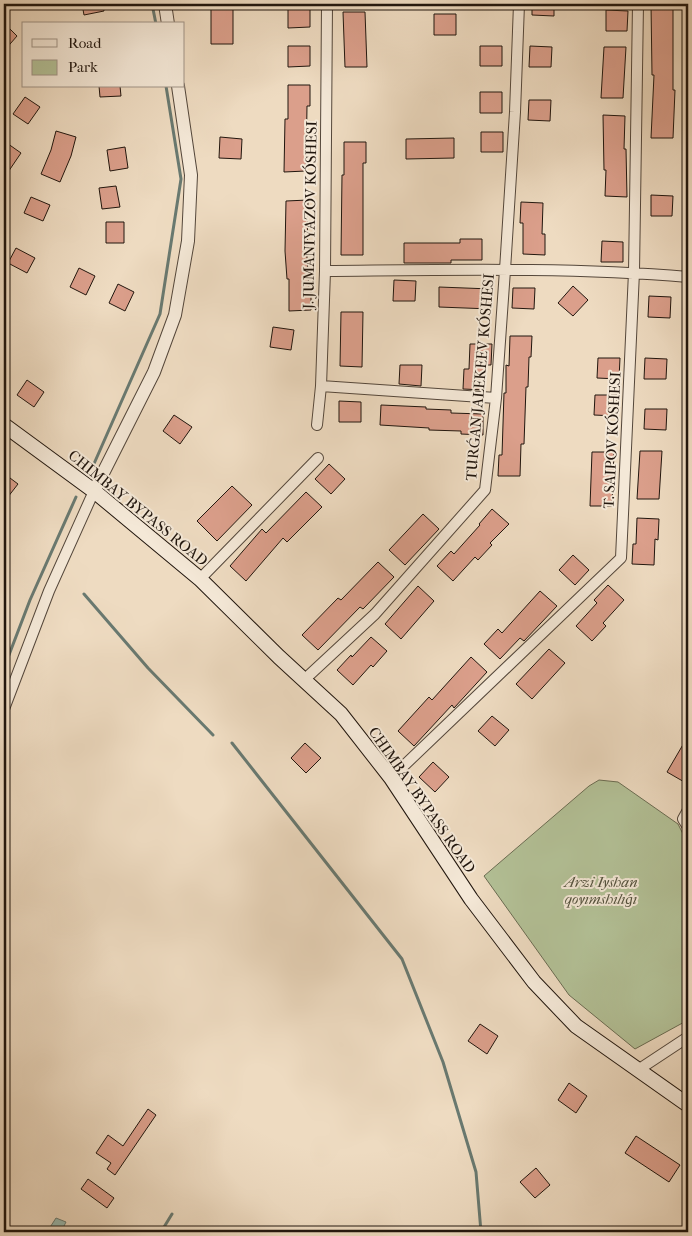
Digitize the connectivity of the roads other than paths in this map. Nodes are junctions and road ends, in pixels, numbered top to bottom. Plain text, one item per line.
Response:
1 (165, 4) edge
2 (327, 4) edge
3 (519, 4) edge
4 (638, 4) edge
5 (168, 22) edge
6 (178, 88) edge
7 (505, 270) junction
8 (325, 271) junction
9 (634, 272) junction
10 (688, 277) edge
11 (321, 386) junction
12 (496, 398) junction
13 (4, 424) edge
14 (317, 425) dead end
15 (318, 458) dead end
16 (94, 491) junction
17 (200, 579) junction
18 (304, 680) junction
19 (4, 710) edge
20 (391, 778) junction
21 (688, 810) edge
22 (688, 827) edge
23 (688, 1037) edge
24 (638, 1070) junction
25 (688, 1105) edge

1 - 5 street
2 - 8 street, J. JUMANIYAZOV KÓSHESI
3 - 7 street, TURǴAN JALEKEEV KÓSHESI
4 - 9 street, T. SAIPOV KÓSHESI
6 - 16 street
7 - 8 street
7 - 9 street
7 - 12 street, TURǴAN JALEKEEV KÓSHESI
8 - 11 street, J. JUMANIYAZOV KÓSHESI
9 - 10 street
9 - 20 street, T. SAIPOV KÓSHESI
11 - 12 street
11 - 14 street, J. JUMANIYAZOV KÓSHESI
12 - 18 street, TURǴAN JALEKEEV KÓSHESI
13 - 16 main road, CHIMBAY BYPASS ROAD
15 - 17 street
16 - 17 main road, CHIMBAY BYPASS ROAD
16 - 19 street
17 - 18 main road, CHIMBAY BYPASS ROAD
18 - 20 main road, CHIMBAY BYPASS ROAD
20 - 24 main road, CHIMBAY BYPASS ROAD
21 - 22 street
23 - 24 street
24 - 25 main road, CHIMBAY BYPASS ROAD

